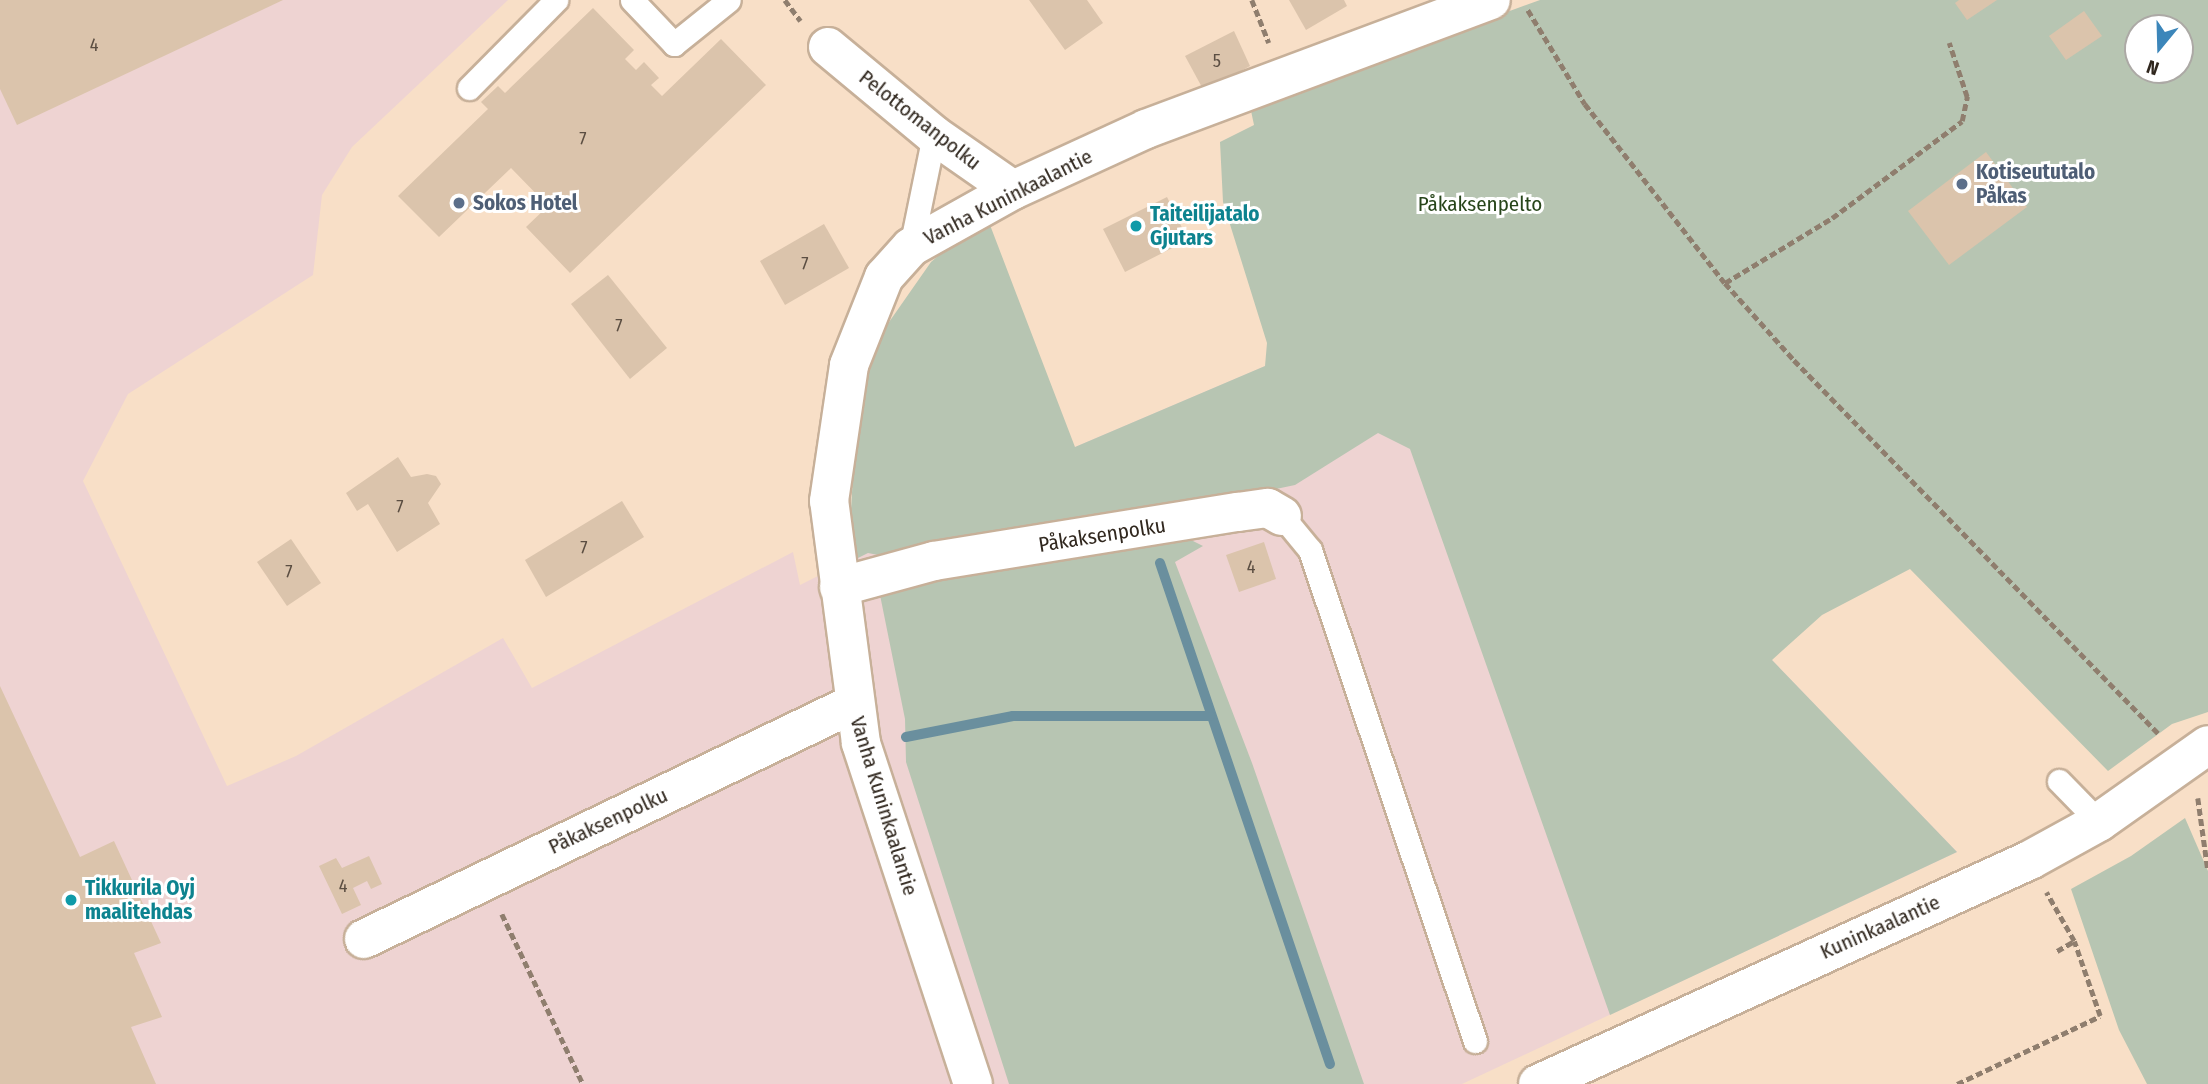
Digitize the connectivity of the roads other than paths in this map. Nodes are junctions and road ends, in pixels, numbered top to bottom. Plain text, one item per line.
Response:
1 (556, 0) edge
2 (632, 0) edge
3 (729, 0) edge
4 (1492, 0) edge
5 (828, 47) dead end
6 (469, 88) dead end
7 (934, 135) junction
8 (1013, 190) junction
9 (911, 247) junction
10 (1282, 516) joint
11 (839, 587) junction
12 (853, 704) junction
13 (2208, 746) edge
14 (2059, 781) dead end
15 (2099, 822) junction
16 (364, 939) dead end
17 (1475, 1041) dead end
18 (973, 1084) edge
19 (1538, 1084) edge

1 - 6 lane
2 - 3 lane
4 - 8 street, Vanha Kuninkaalantie
5 - 7 street, Pelottomanpolku
7 - 8 street, Pelottomanpolku
7 - 9 lane
8 - 9 street, Vanha Kuninkaalantie
9 - 11 street, Vanha Kuninkaalantie
10 - 11 street, Påkaksenpolku
10 - 17 lane
11 - 12 street, Vanha Kuninkaalantie
12 - 16 street, Påkaksenpolku
12 - 18 street, Vanha Kuninkaalantie
13 - 15 street, Kuninkaalantie
14 - 15 lane
15 - 19 street, Kuninkaalantie

